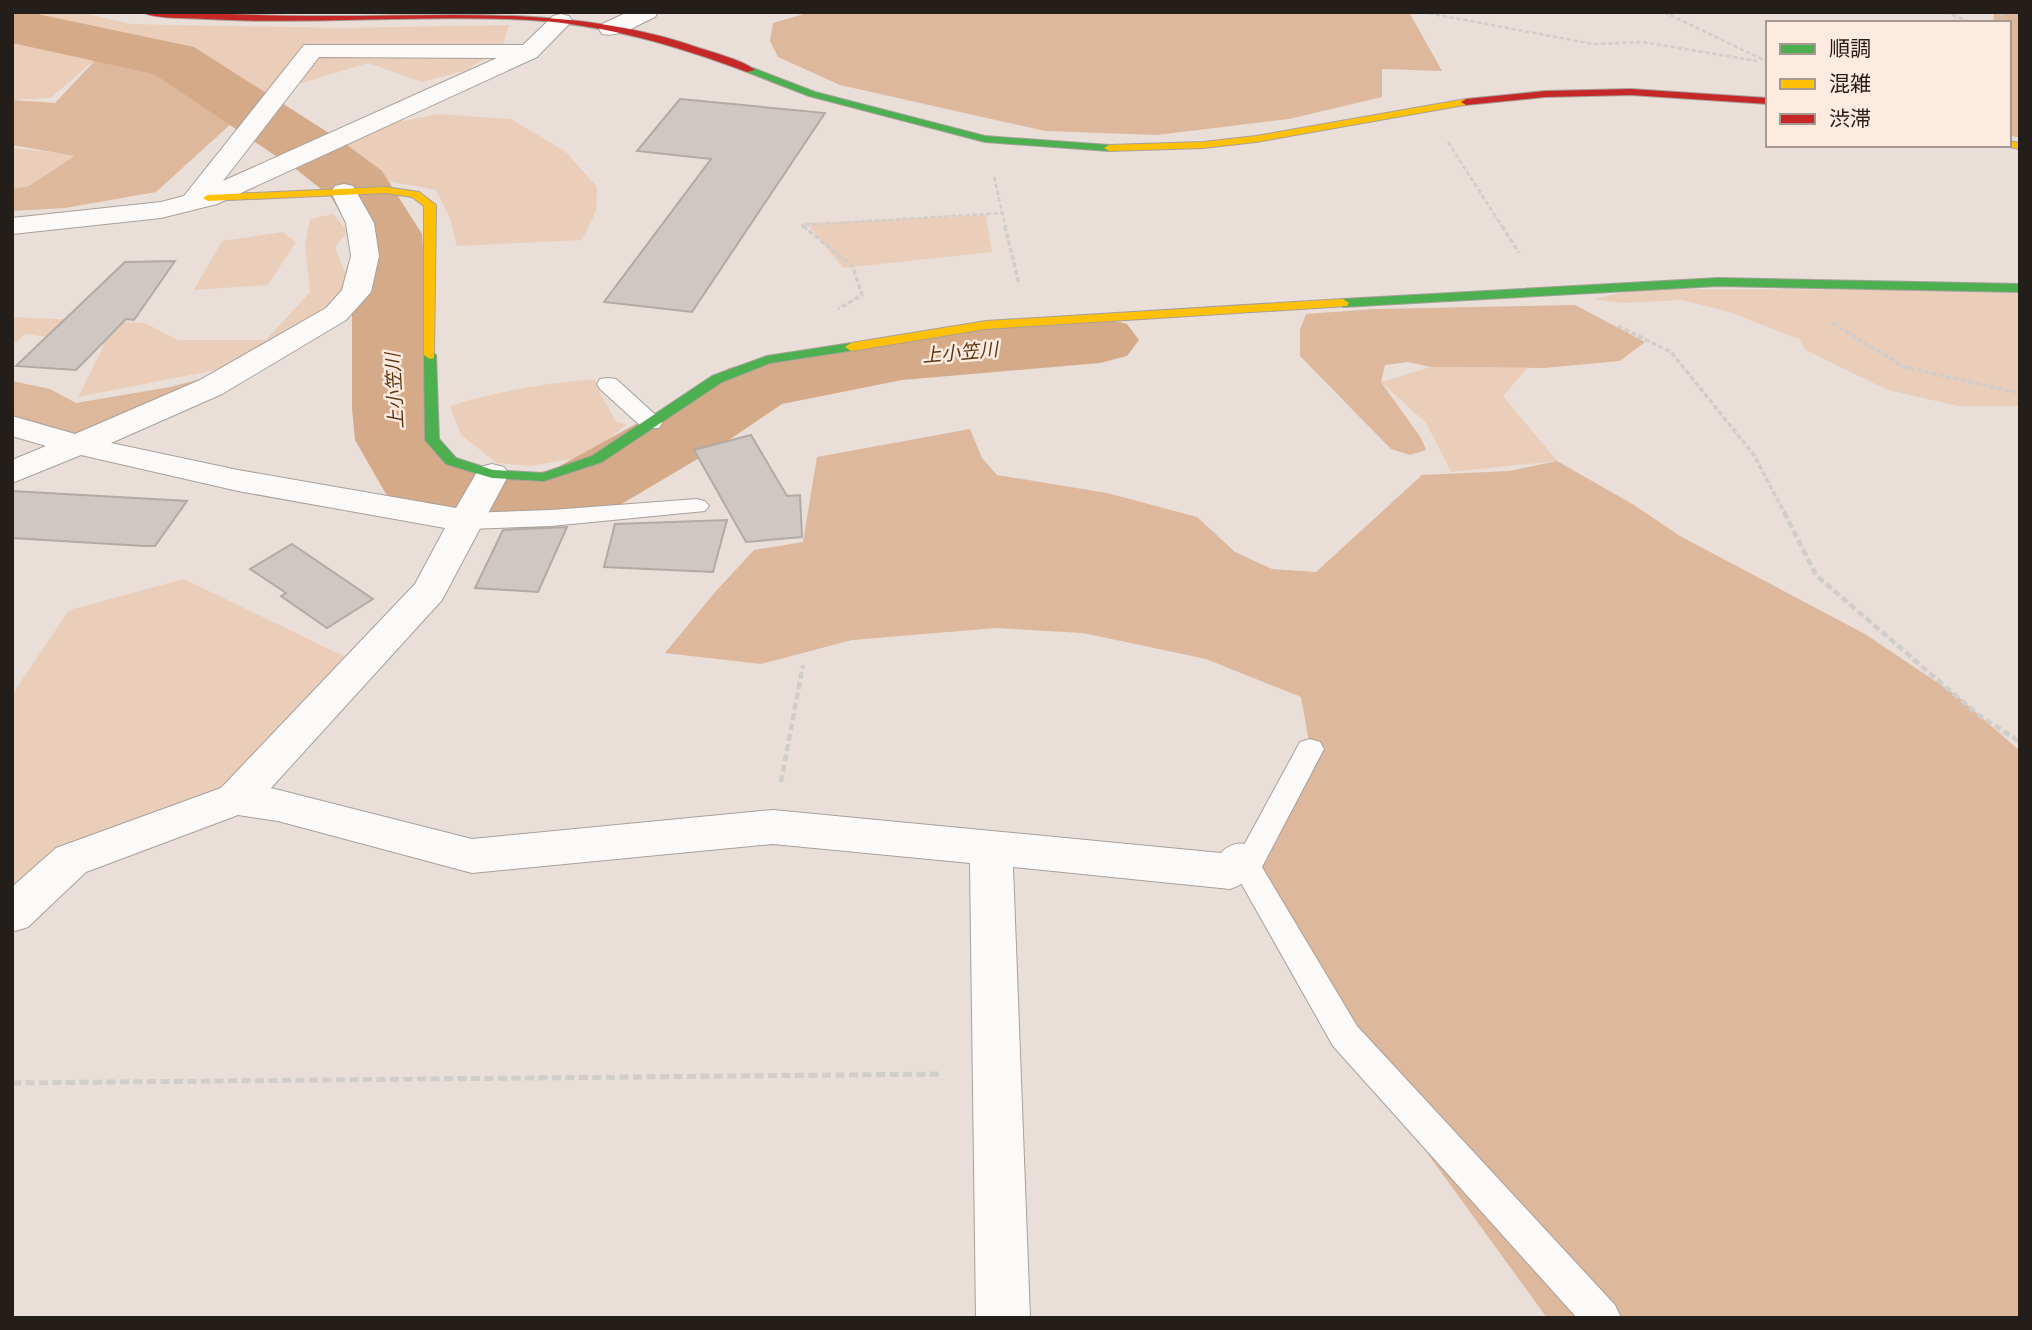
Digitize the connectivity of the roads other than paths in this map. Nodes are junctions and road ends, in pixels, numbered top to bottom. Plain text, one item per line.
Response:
1 (146, 12) edge
2 (647, 12) edge
3 (561, 21) junction
4 (610, 29) junction
5 (529, 52) junction
6 (1766, 101) edge
7 (334, 193) junction
8 (200, 200) junction
9 (12, 226) edge
10 (2020, 288) edge
11 (608, 384) dead end
12 (651, 423) junction
13 (12, 426) edge
14 (77, 445) junction
15 (12, 473) edge
16 (479, 498) junction
17 (697, 506) dead end
18 (1310, 749) dead end
19 (236, 799) junction
20 (991, 846) junction
21 (1244, 863) junction
22 (12, 914) edge
23 (1003, 1318) edge
24 (1602, 1318) edge

1 - 3 street
2 - 4 street
3 - 4 street
3 - 5 street
4 - 6 street
5 - 8 street
5 - 8 street
7 - 8 street
7 - 14 street
7 - 16 street
8 - 9 street
10 - 12 street
11 - 12 lane
12 - 16 street
13 - 14 street
14 - 15 street
14 - 16 street
16 - 17 lane
16 - 19 street
18 - 21 lane
19 - 20 street
19 - 22 street
20 - 21 street
20 - 23 street
21 - 24 lane

